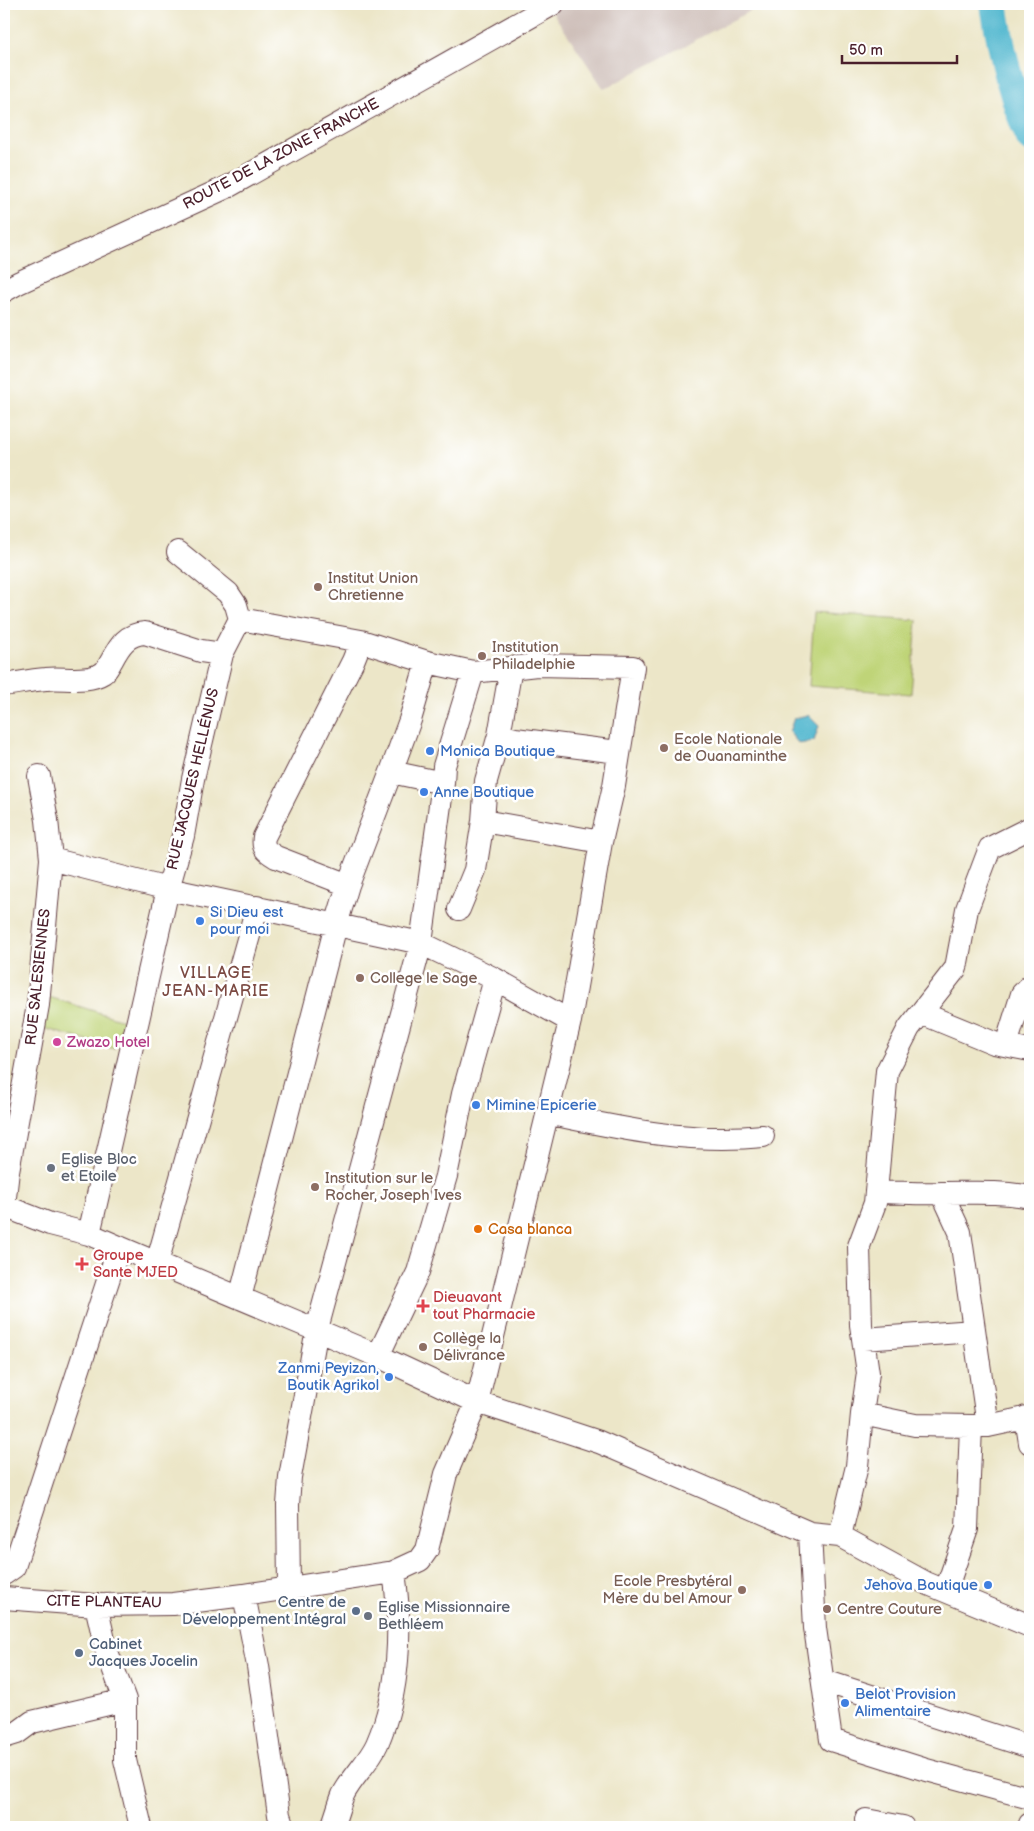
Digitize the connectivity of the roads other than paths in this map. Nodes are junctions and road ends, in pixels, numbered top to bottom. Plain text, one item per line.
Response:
1 (553, 4) edge
2 (4, 291) edge
3 (178, 552) dead end
4 (240, 619) junction
5 (361, 641) junction
6 (222, 654) junction
7 (428, 662) junction
8 (511, 668) junction
9 (472, 672) junction
10 (4, 685) edge
11 (499, 735) junction
12 (618, 752) junction
13 (391, 772) junction
14 (39, 776) dead end
15 (443, 783) junction
16 (483, 821) junction
17 (1030, 828) edge
18 (601, 842) junction
19 (51, 859) junction
20 (348, 885) junction
21 (168, 889) junction
22 (257, 907) junction
23 (459, 909) dead end
24 (336, 925) junction
25 (421, 943) junction
26 (495, 979) junction
27 (1030, 986) edge
28 (921, 1013) junction
29 (570, 1021) junction
30 (1006, 1045) junction
31 (1030, 1050) edge
32 (547, 1113) junction
33 (763, 1136) dead end
34 (876, 1192) junction
35 (942, 1193) junction
36 (1030, 1197) edge
37 (4, 1206) edge
38 (89, 1234) junction
39 (119, 1246) junction
40 (158, 1263) junction
41 (240, 1298) junction
42 (317, 1329) junction
43 (974, 1331) junction
44 (863, 1339) junction
45 (378, 1356) junction
46 (477, 1402) junction
47 (862, 1414) junction
48 (1028, 1417) edge
49 (979, 1426) junction
50 (1030, 1442) edge
51 (810, 1533) junction
52 (840, 1536) junction
53 (394, 1572) junction
54 (4, 1574) edge
55 (290, 1587) junction
56 (946, 1590) junction
57 (244, 1595) junction
58 (4, 1598) edge
59 (96, 1605) junction
60 (1030, 1626) edge
61 (824, 1681) junction
62 (125, 1700) junction
63 (4, 1737) edge
64 (1030, 1747) edge
65 (1030, 1798) edge
66 (866, 1820) dead end
67 (142, 1827) edge
68 (283, 1827) edge
69 (332, 1827) edge
70 (903, 1827) edge

1 - 2 street, ROUTE DE LA ZONE FRANCHE
3 - 4 street
4 - 5 street
4 - 6 street, RUE JACQUES HELLÉNUS
5 - 7 street
5 - 20 street
6 - 10 street
6 - 21 street, RUE JACQUES HELLÉNUS
7 - 9 street
7 - 13 street
8 - 9 street
8 - 11 street
8 - 12 street, CITE PLANTEAU
9 - 15 street
11 - 12 street
11 - 16 street
12 - 18 street, CITE PLANTEAU
13 - 15 street
13 - 20 street
14 - 19 street, RUE SALESIENNES
15 - 25 street
16 - 18 street
16 - 23 street
17 - 28 street
18 - 29 street, CITE PLANTEAU
19 - 21 street
19 - 37 street, RUE SALESIENNES
20 - 24 street
21 - 22 street
21 - 38 street, RUE JACQUES HELLÉNUS
22 - 24 street
22 - 40 street
24 - 25 street
24 - 41 street
25 - 26 street
25 - 42 street
26 - 29 street
26 - 45 street
27 - 30 street
28 - 30 street
28 - 34 street
29 - 32 street, CITE PLANTEAU
30 - 31 street
32 - 33 street
32 - 46 street, CITE PLANTEAU
34 - 35 street
34 - 44 street
35 - 36 street
35 - 43 street
37 - 38 street
38 - 39 street
39 - 40 street
39 - 54 street
40 - 41 street
41 - 42 street
42 - 45 street
42 - 55 street
43 - 44 street
43 - 49 street
44 - 47 street
45 - 46 street
46 - 51 street
46 - 53 street, CITE PLANTEAU
47 - 49 street
47 - 52 street
48 - 49 street
48 - 50 street
49 - 56 street
51 - 52 street
51 - 61 street
52 - 56 street
53 - 55 street, CITE PLANTEAU
53 - 69 street
55 - 57 street, CITE PLANTEAU
56 - 60 street
57 - 59 street, CITE PLANTEAU
57 - 68 street
58 - 59 street, CITE PLANTEAU
59 - 62 street
61 - 64 street
61 - 65 street
62 - 63 street
62 - 67 street
66 - 70 street

